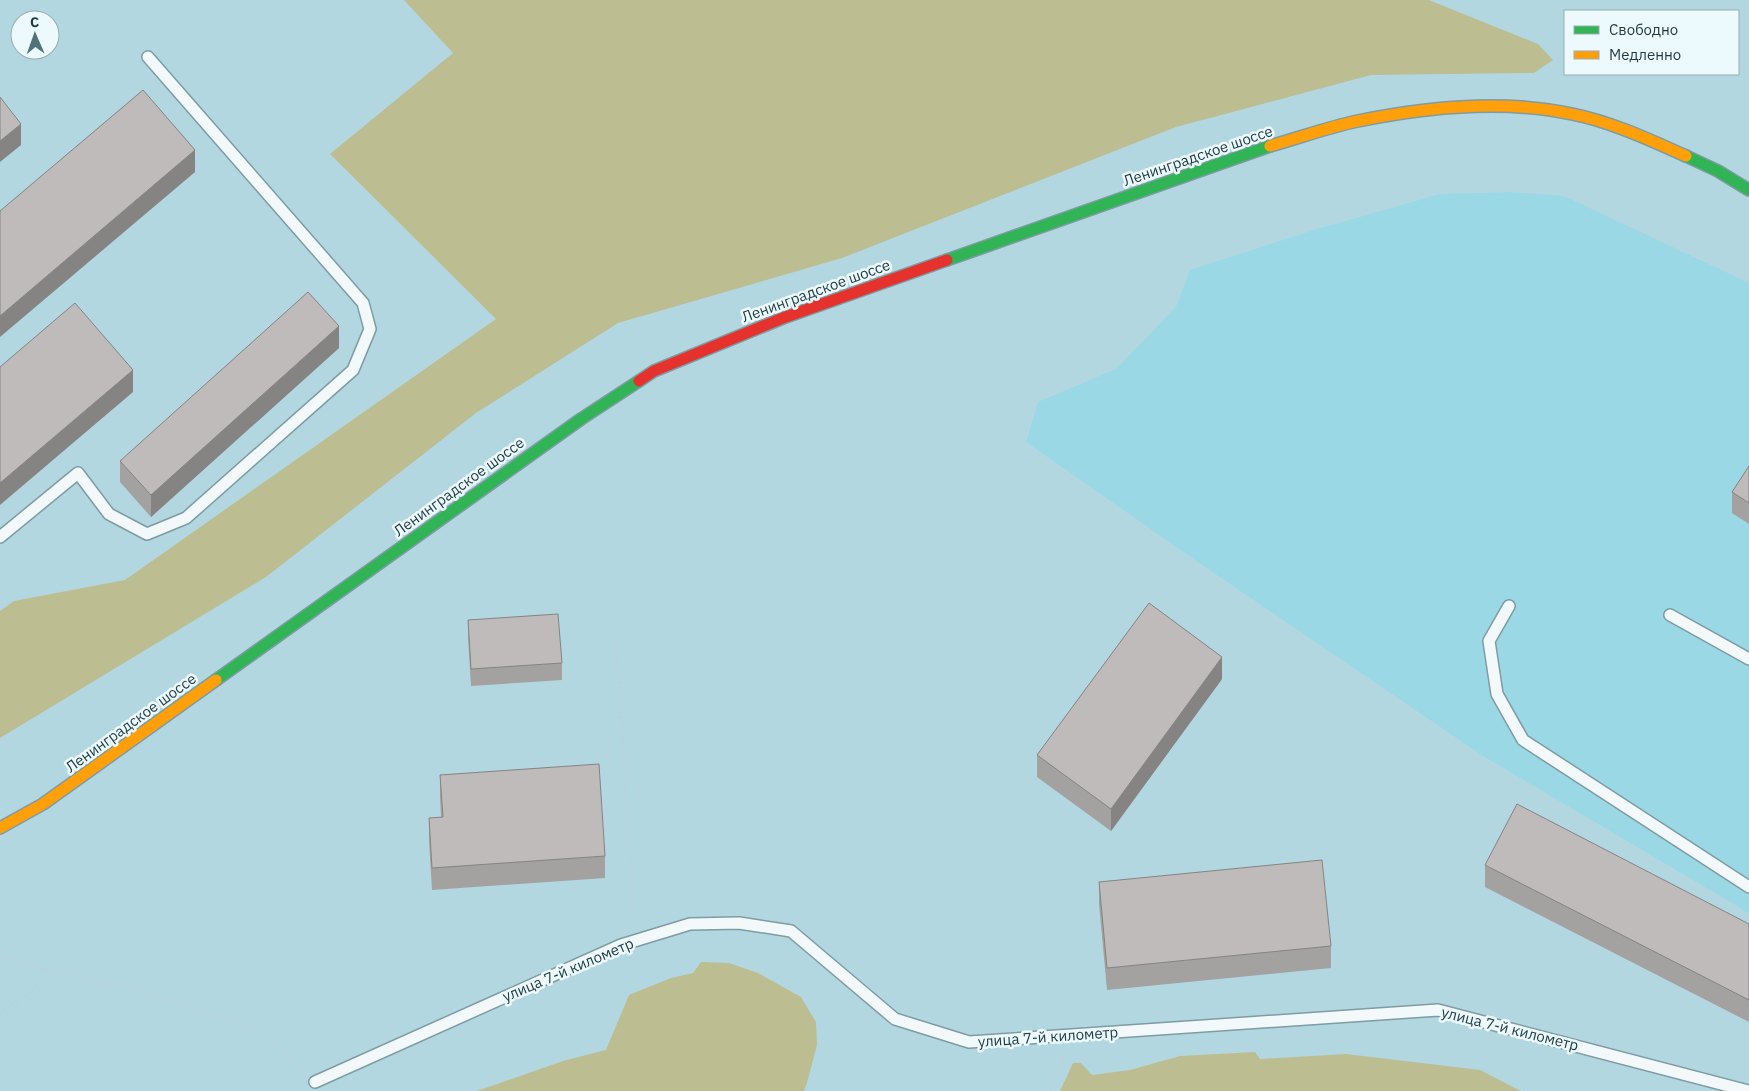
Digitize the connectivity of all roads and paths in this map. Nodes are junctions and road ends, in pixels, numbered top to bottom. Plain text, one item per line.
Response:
1 (148, 57) dead end
2 (1749, 190) edge
3 (0, 537) edge
4 (1509, 606) dead end
5 (1670, 615) dead end
6 (616, 637) dead end
7 (1749, 659) edge
8 (0, 828) edge
9 (1749, 887) edge
10 (635, 940) junction
11 (0, 953) edge
12 (45, 969) junction
13 (0, 1014) edge
14 (1067, 1035) junction
15 (316, 1082) joint
16 (1051, 1091) edge
17 (1748, 1091) edge

1 - 3 lane
2 - 8 main road, Ленинградское шоссе
4 - 9 lane
5 - 7 lane
6 - 10 path
10 - 14 lane, улица 7-й километр
10 - 15 lane, улица 7-й километр
11 - 12 path
12 - 13 path
12 - 15 path
14 - 16 path
14 - 17 lane, улица 7-й километр

